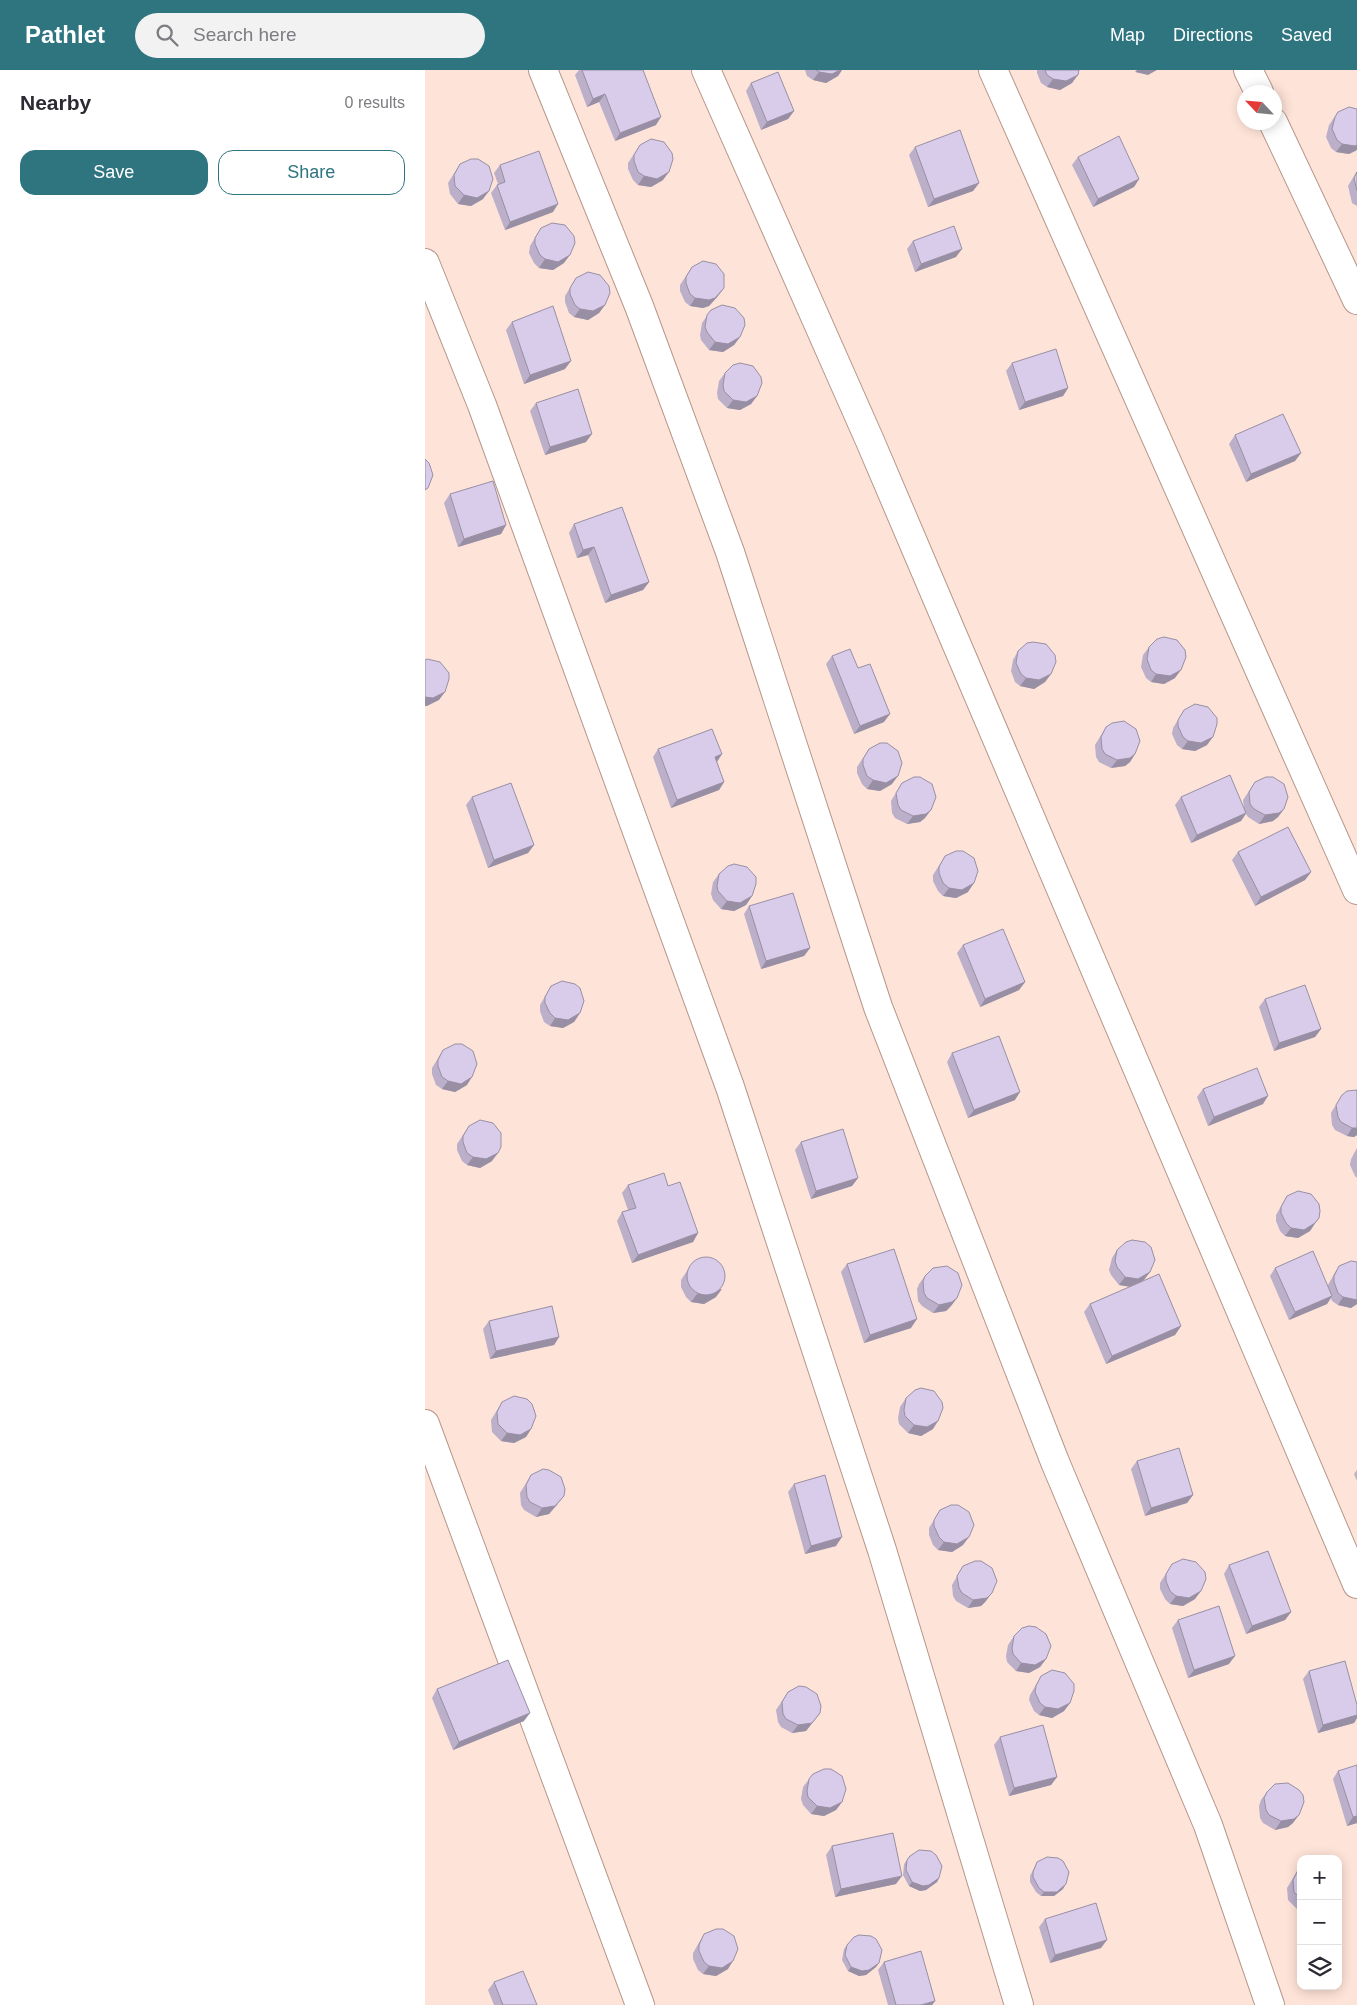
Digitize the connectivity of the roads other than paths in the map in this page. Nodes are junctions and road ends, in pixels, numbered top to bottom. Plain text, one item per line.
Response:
1 (543, 70) edge
2 (706, 70) edge
3 (993, 70) edge
4 (1248, 70) edge
5 (1256, 85) edge
6 (1277, 130) edge
7 (425, 263) edge
8 (1357, 300) edge
9 (1357, 890) edge
10 (425, 1424) edge
11 (1357, 1584) edge
12 (640, 2005) edge
13 (1019, 2005) edge
14 (1270, 2005) edge

1 - 14 street
2 - 11 street
3 - 9 street
4 - 5 street
6 - 8 street
7 - 13 street
10 - 12 street

